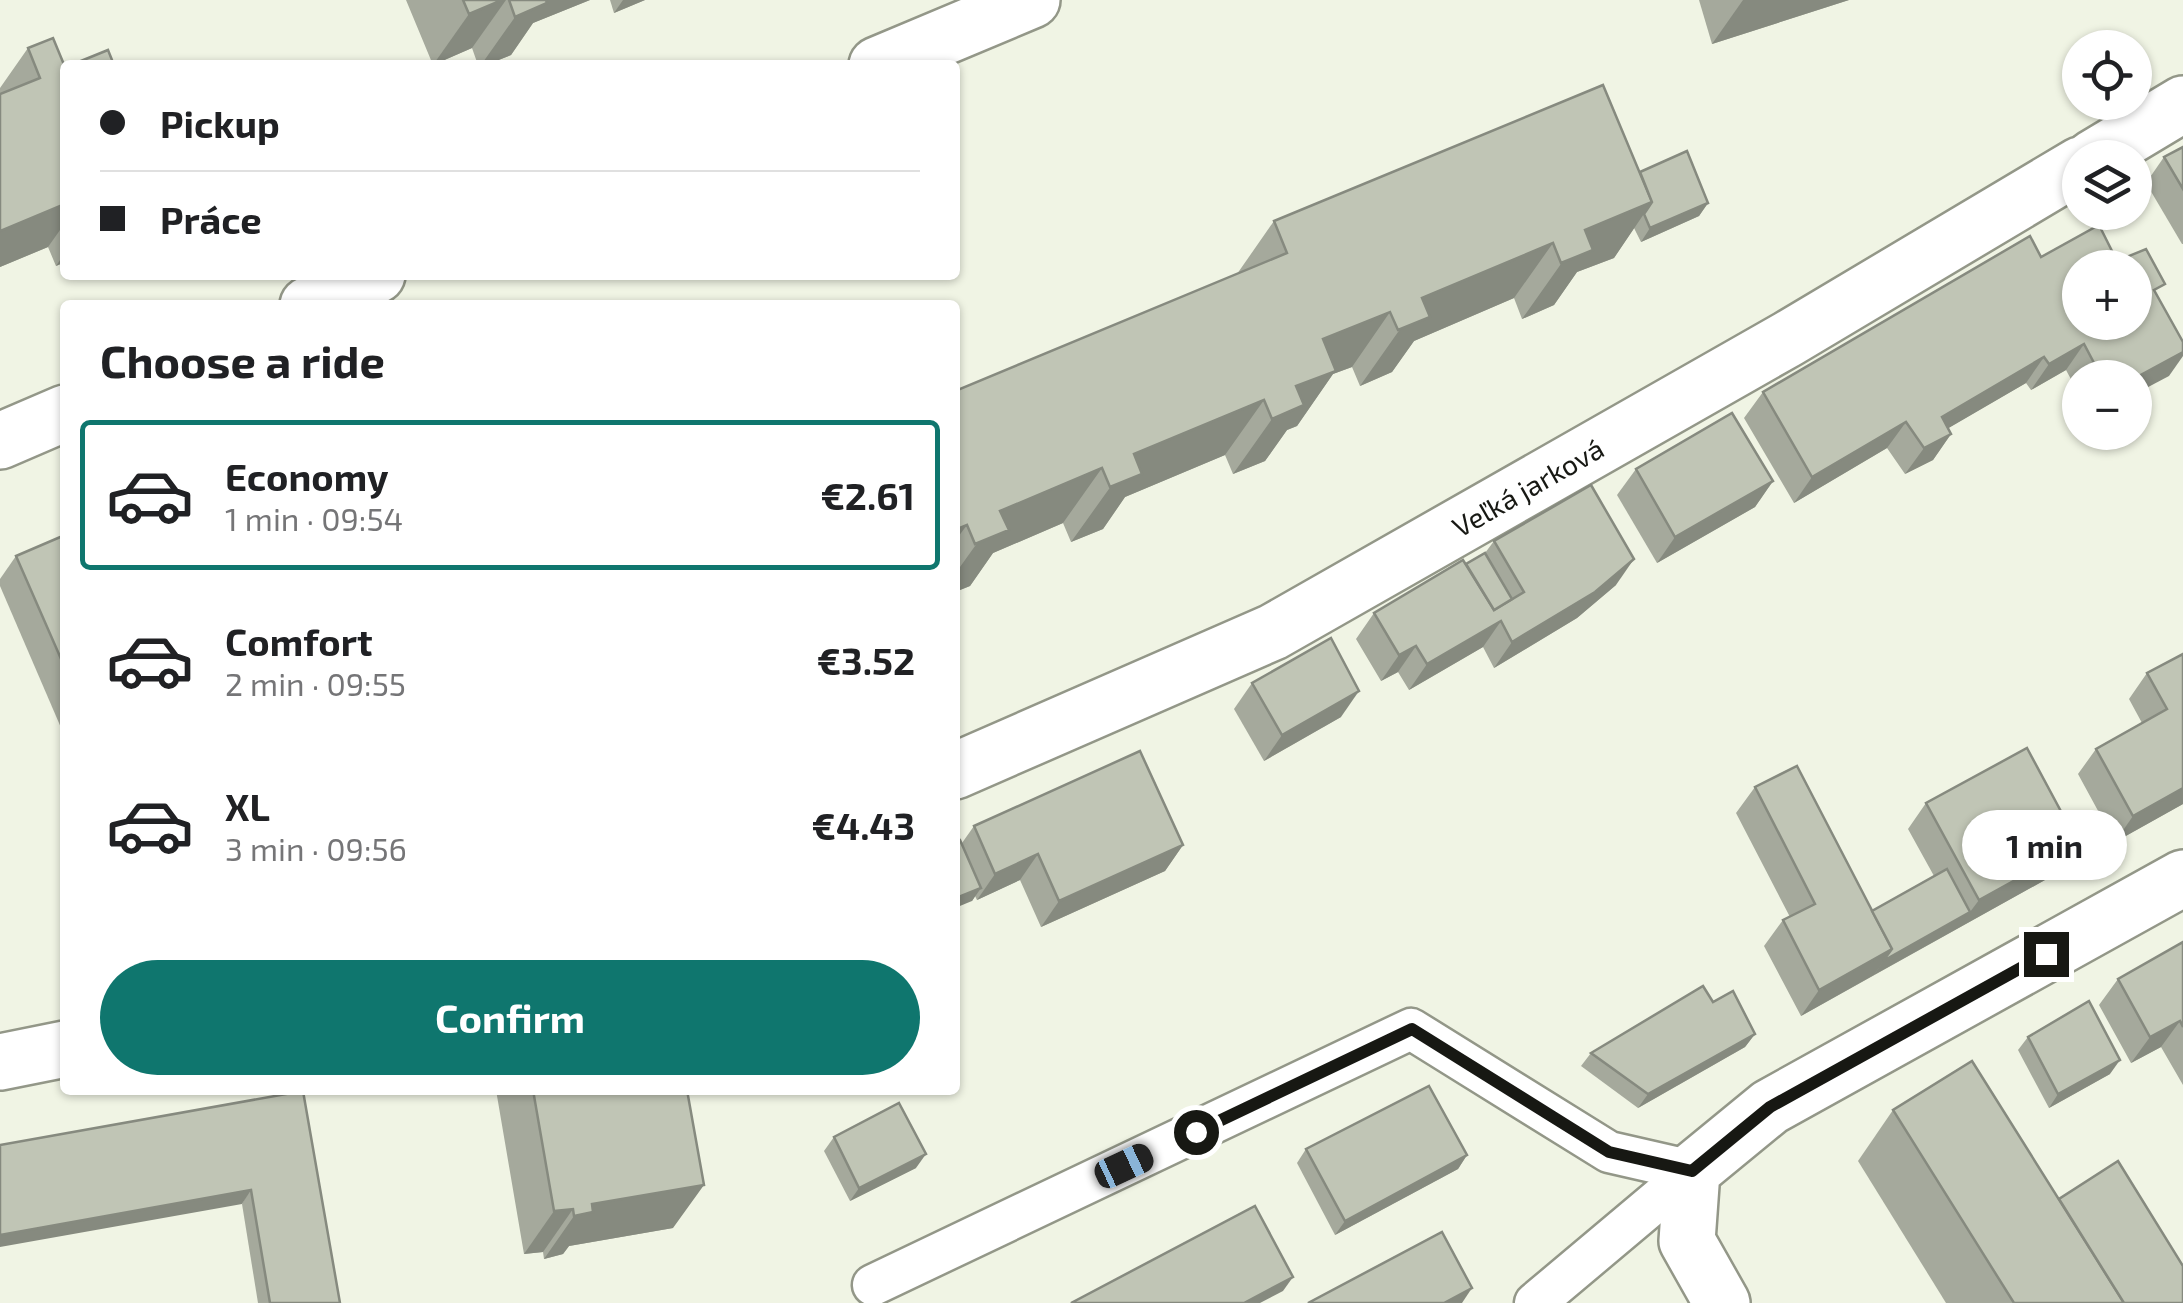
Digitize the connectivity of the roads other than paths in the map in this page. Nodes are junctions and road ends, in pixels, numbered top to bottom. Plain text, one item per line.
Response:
1 (1032, 0) edge
2 (890, 60) edge
3 (2183, 104) edge
4 (2123, 140) edge
5 (2062, 177) edge
6 (366, 280) edge
7 (320, 300) edge
8 (60, 414) edge
9 (0, 441) edge
10 (960, 770) edge
11 (2183, 878) edge
12 (60, 1049) edge
13 (0, 1062) edge
14 (1692, 1171) junction
15 (873, 1285) dead end
16 (1535, 1303) edge
17 (1722, 1303) edge

1 - 2 street
3 - 4 street
5 - 10 street, Veľká jarková
6 - 7 street
8 - 9 street
11 - 14 street
12 - 13 street
14 - 15 lane
14 - 16 lane
14 - 17 street

